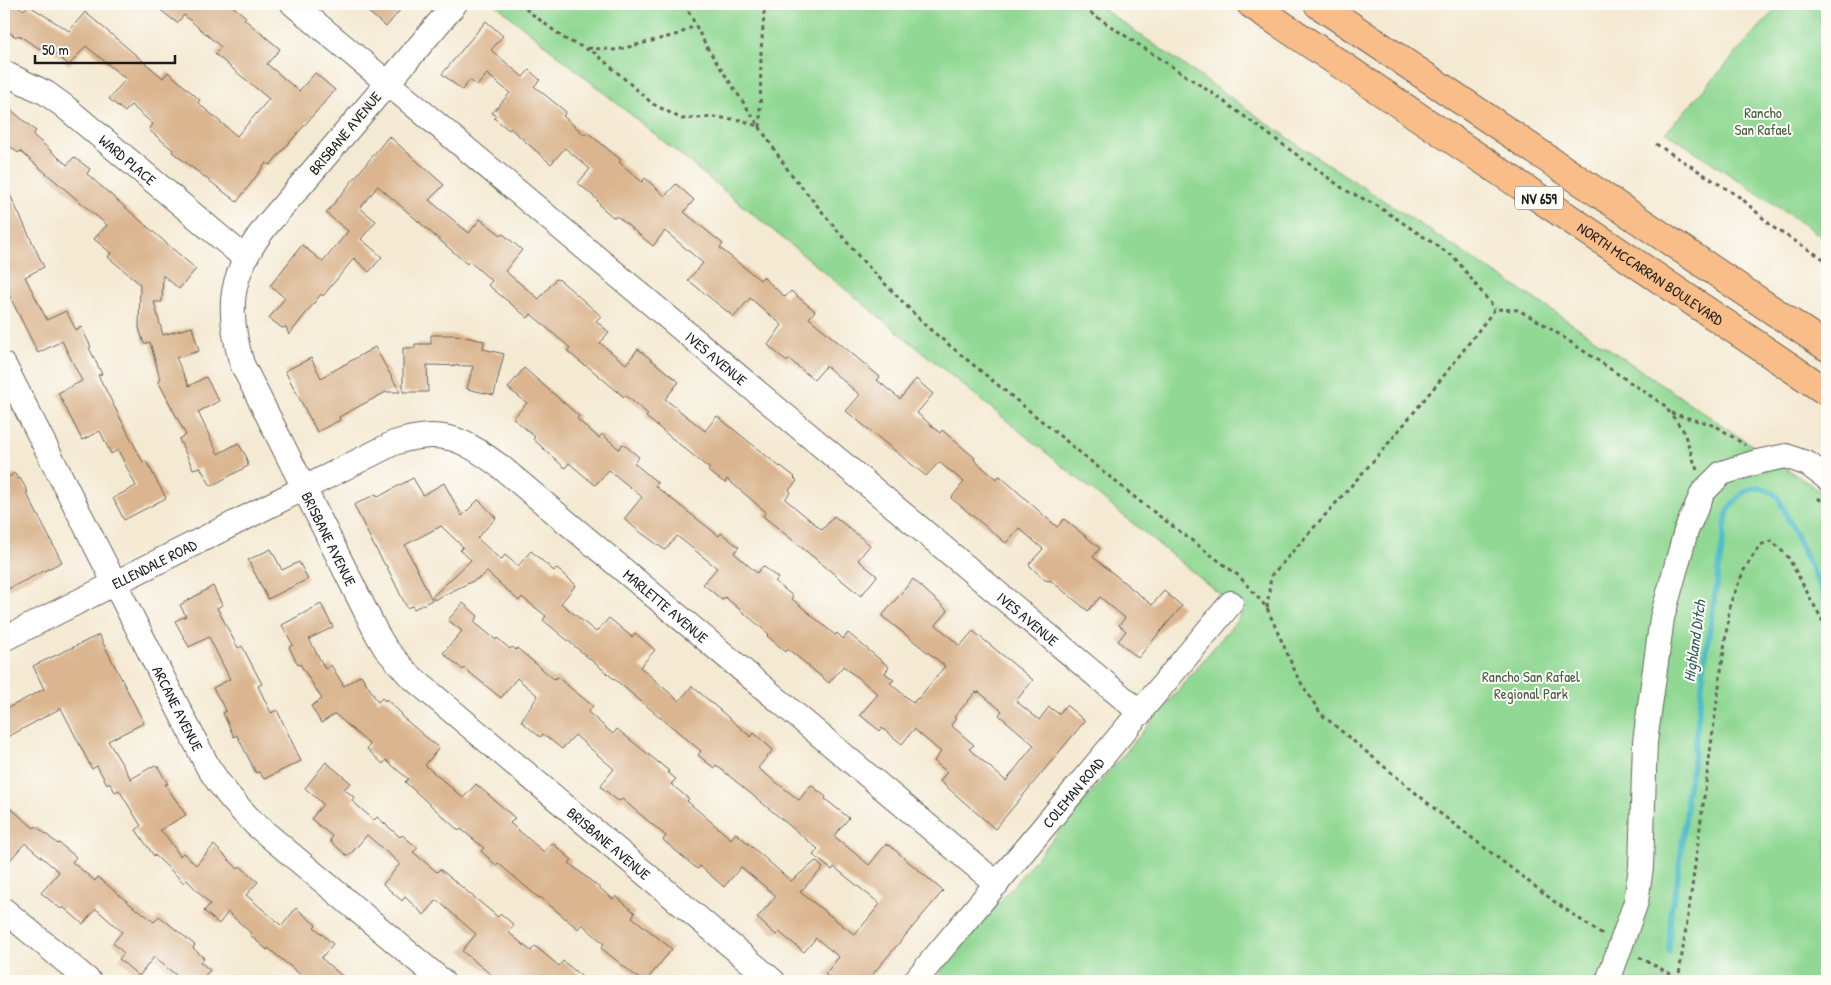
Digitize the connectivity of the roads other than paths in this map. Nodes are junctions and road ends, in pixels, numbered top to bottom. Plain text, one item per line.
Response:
1 (293, 4) edge
2 (455, 4) edge
3 (1251, 4) edge
4 (1318, 4) edge
5 (4, 73) edge
6 (387, 83) junction
7 (245, 258) junction
8 (1827, 347) edge
9 (4, 365) edge
10 (1827, 392) edge
11 (1827, 478) edge
12 (303, 487) junction
13 (114, 583) junction
14 (1231, 604) dead end
15 (4, 639) edge
16 (1141, 714) junction
17 (997, 884) junction
18 (4, 910) edge
19 (89, 981) edge
20 (442, 981) edge
21 (773, 981) edge
22 (916, 981) edge
23 (1608, 981) edge

1 - 6 street, IVES AVENUE
2 - 6 street, BRISBANE AVENUE
3 - 10 main road, NORTH MCCARRAN BOULEVARD / NV 659
4 - 8 main road, NV 659
5 - 7 street, WARD PLACE
6 - 7 street, BRISBANE AVENUE
6 - 16 street, IVES AVENUE
7 - 12 street, BRISBANE AVENUE
9 - 13 street, ARCANE AVENUE
11 - 23 street
12 - 13 street, ELLENDALE ROAD
12 - 17 street, MARLETTE AVENUE
12 - 21 street, BRISBANE AVENUE
13 - 15 street, ELLENDALE ROAD
13 - 20 street, ARCANE AVENUE
14 - 16 street, COLEMAN ROAD
16 - 17 street, COLEMAN ROAD
17 - 22 street, COLEMAN ROAD
18 - 19 street

